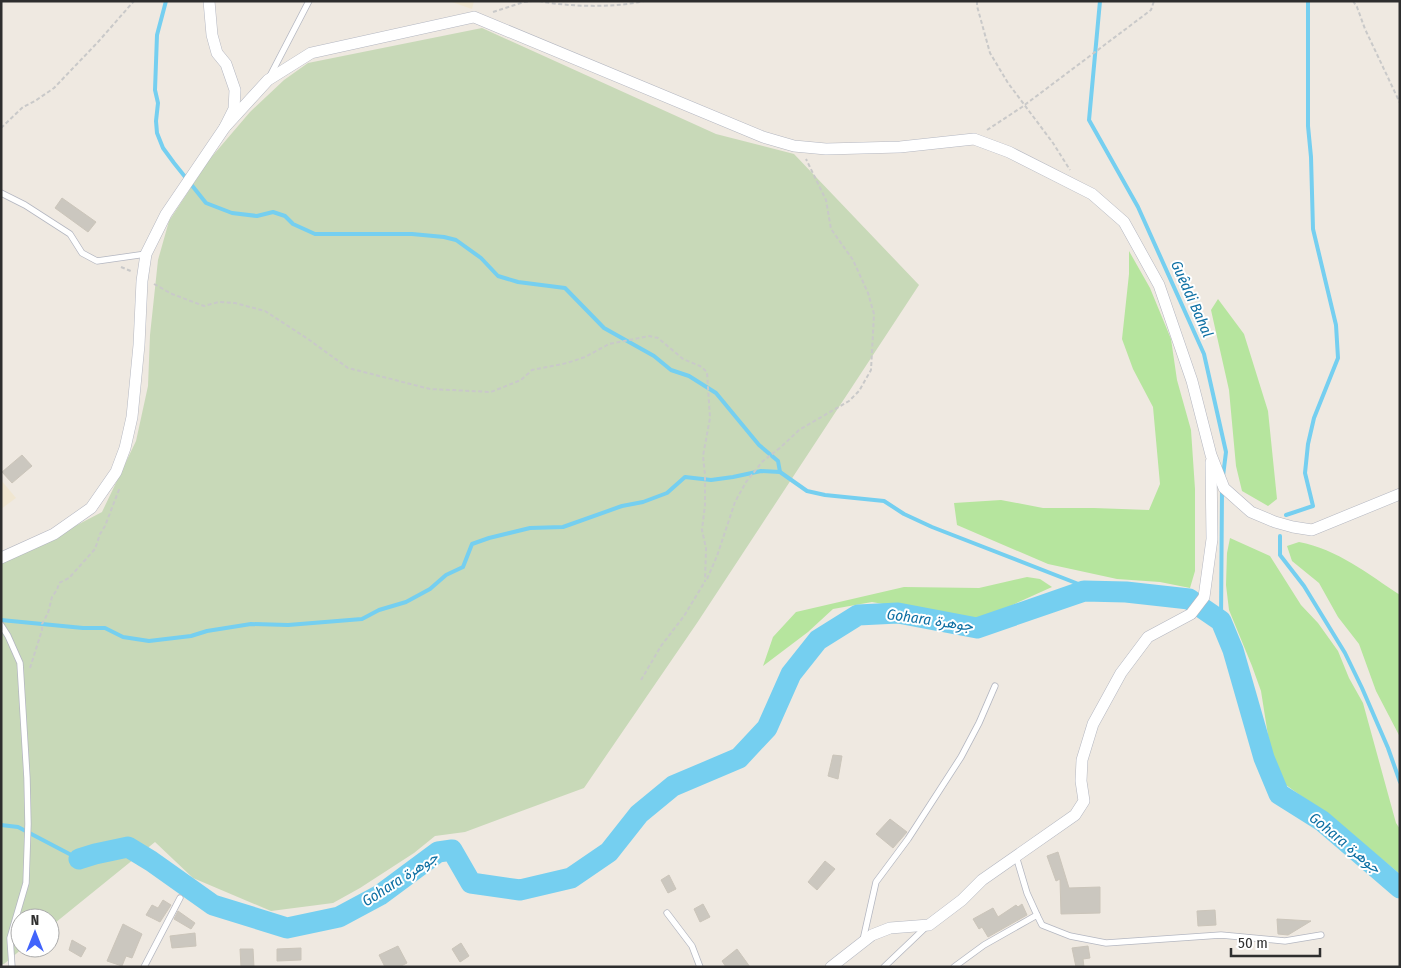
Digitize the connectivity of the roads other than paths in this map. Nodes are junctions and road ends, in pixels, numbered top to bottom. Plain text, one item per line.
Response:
1 (208, 1) edge
2 (309, 1) edge
3 (268, 80) junction
4 (225, 127) junction
5 (1, 193) edge
6 (146, 254) junction
7 (1211, 455) junction
8 (1400, 494) edge
9 (1, 558) edge
10 (1, 625) edge
11 (995, 686) dead end
12 (1016, 855) junction
13 (180, 898) dead end
14 (667, 913) dead end
15 (1036, 915) junction
16 (929, 924) junction
17 (1321, 934) dead end
18 (863, 942) junction
19 (12, 967) edge
20 (144, 967) edge
21 (700, 967) edge
22 (831, 967) edge
23 (884, 967) edge
24 (954, 967) edge

1 - 4 street
2 - 3 lane
3 - 4 street
3 - 7 street
4 - 6 street
5 - 6 lane
6 - 9 street
7 - 8 street
7 - 12 street
10 - 19 lane
11 - 18 lane
12 - 15 lane
12 - 16 street
13 - 20 lane
14 - 21 lane
15 - 17 lane
15 - 24 lane
16 - 18 street
16 - 23 lane
18 - 22 street

